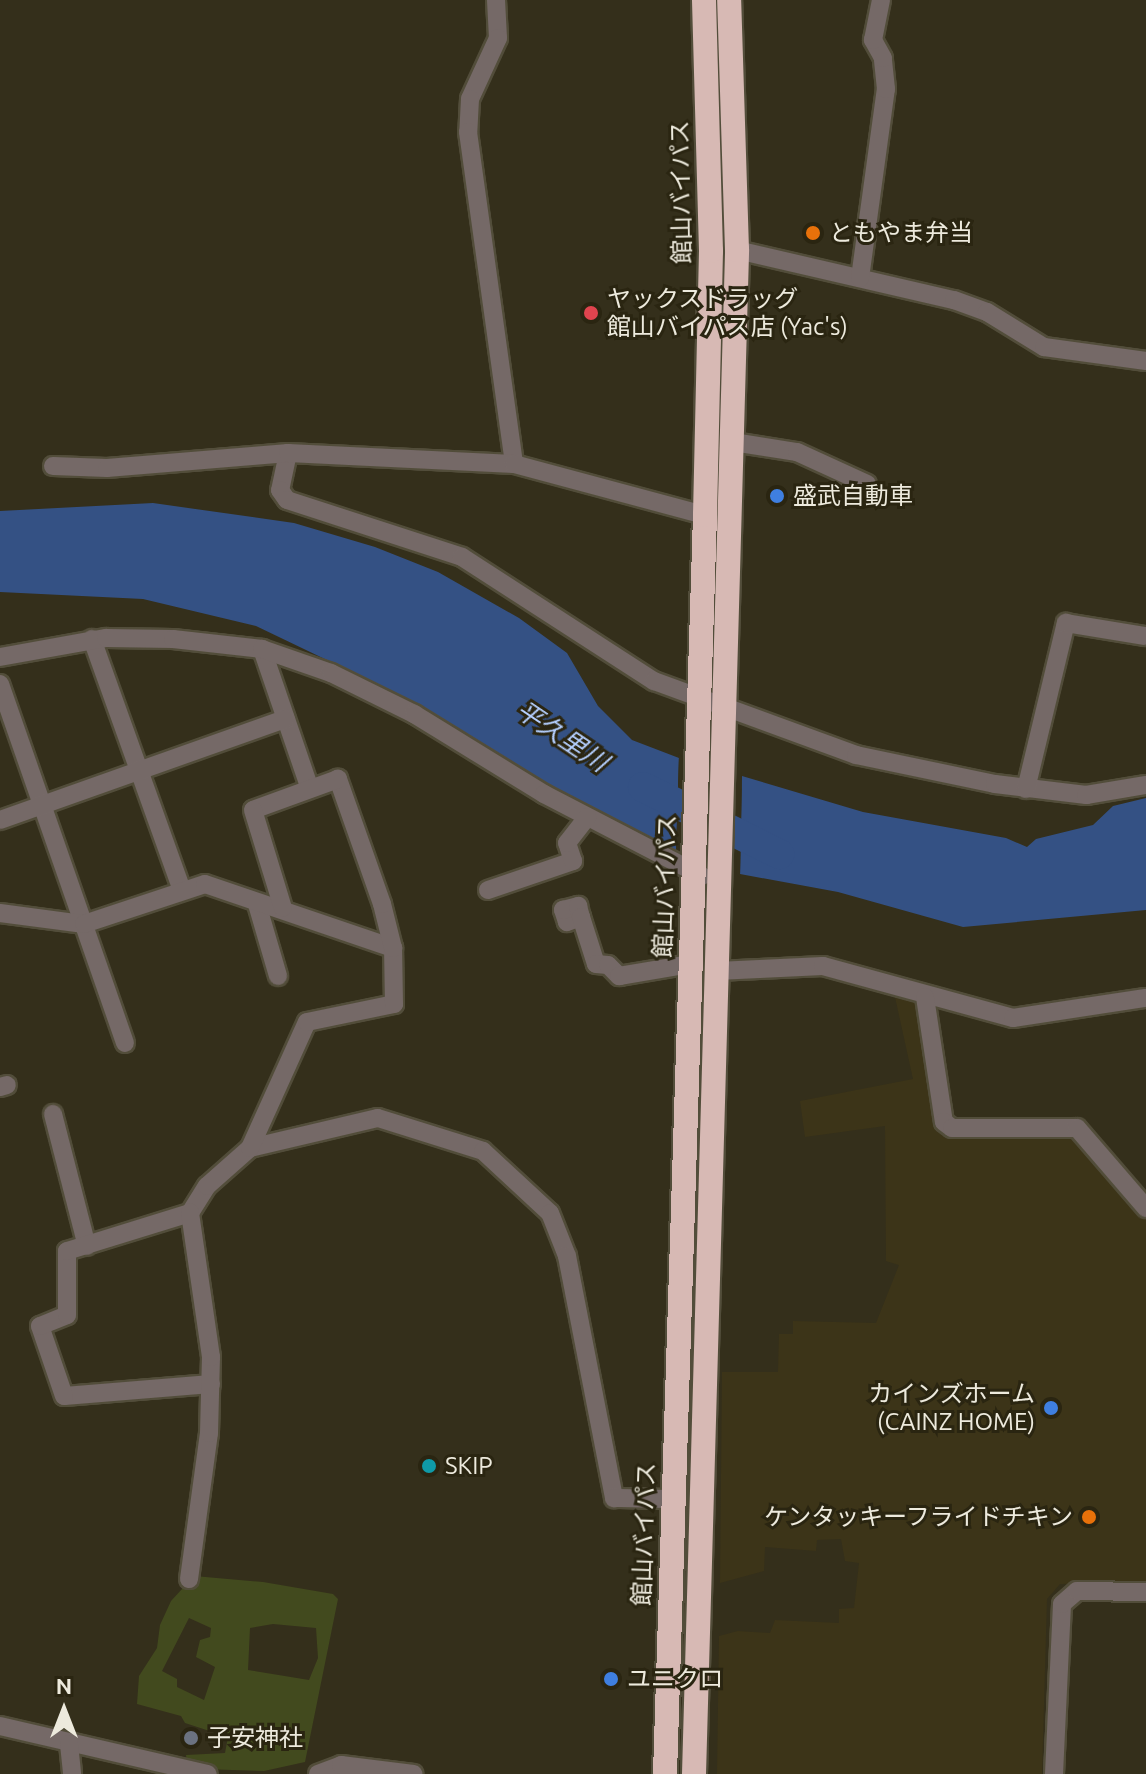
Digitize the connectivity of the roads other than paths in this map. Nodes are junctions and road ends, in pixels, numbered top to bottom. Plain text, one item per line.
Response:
1 (496, 0) edge
2 (704, 0) edge
3 (729, 0) edge
4 (881, 0) edge
5 (737, 250) junction
6 (860, 278) junction
7 (1146, 361) edge
8 (733, 442) junction
9 (288, 453) junction
10 (514, 464) junction
11 (53, 466) dead end
12 (867, 484) dead end
13 (705, 515) junction
14 (1145, 636) edge
15 (92, 639) junction
16 (262, 649) junction
17 (0, 657) edge
18 (0, 684) edge
19 (699, 702) junction
20 (725, 712) junction
21 (286, 719) junction
22 (139, 770) junction
23 (1146, 785) edge
24 (309, 786) junction
25 (1026, 789) junction
26 (42, 805) junction
27 (587, 817) junction
28 (0, 820) edge
29 (694, 869) junction
30 (720, 877) junction
31 (182, 890) junction
32 (488, 890) dead end
33 (257, 904) junction
34 (283, 908) junction
35 (0, 913) edge
36 (581, 917) dead end
37 (84, 924) junction
38 (393, 948) junction
39 (691, 964) junction
40 (717, 971) junction
41 (278, 976) dead end
42 (925, 997) junction
43 (1146, 998) edge
44 (125, 1043) dead end
45 (53, 1114) dead end
46 (250, 1148) junction
47 (1146, 1208) edge
48 (190, 1213) junction
49 (87, 1246) junction
50 (211, 1384) junction
51 (673, 1499) junction
52 (189, 1579) dead end
53 (1146, 1592) edge
54 (0, 1726) edge
55 (69, 1744) junction
56 (72, 1774) edge
57 (208, 1774) edge
58 (318, 1774) edge
59 (413, 1774) edge
60 (665, 1774) edge
61 (694, 1774) edge
62 (1054, 1774) edge

1 - 10 street
2 - 13 highway, 館山バイパス
3 - 5 highway
4 - 6 street
5 - 6 street
5 - 8 highway
6 - 7 street
8 - 12 street
8 - 20 highway
9 - 10 street
9 - 11 street
9 - 19 street
10 - 13 street
13 - 19 highway, 館山バイパス
14 - 25 street
15 - 16 street
15 - 17 street
15 - 22 street
16 - 21 street
16 - 27 street
18 - 26 street
19 - 20 street
19 - 29 highway, 館山バイパス
20 - 25 street
20 - 30 highway
21 - 22 street
21 - 24 street
22 - 26 street
22 - 31 street
23 - 25 street
24 - 34 street
24 - 38 street
26 - 28 street
26 - 37 street
27 - 29 street
27 - 32 street
29 - 30 street
29 - 39 highway, 館山バイパス
30 - 40 highway
31 - 33 street
31 - 37 street
33 - 34 street
33 - 41 street
34 - 38 street
35 - 37 street
36 - 39 street
37 - 44 street
38 - 46 street
39 - 51 highway, 館山バイパス
40 - 42 street
40 - 61 highway
42 - 43 street
42 - 47 street
45 - 49 street
46 - 48 street
46 - 51 street
48 - 49 street
48 - 50 street
49 - 50 street
50 - 52 street
51 - 60 highway, 館山バイパス
53 - 62 street
54 - 55 street
55 - 56 street
55 - 57 street
58 - 59 street

